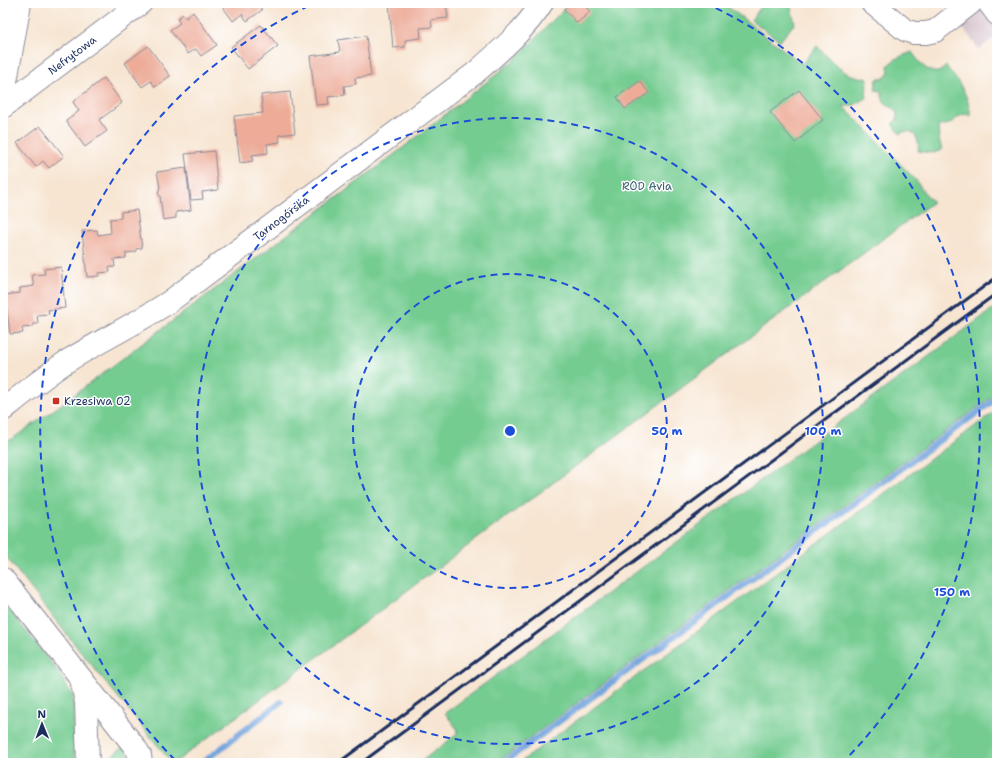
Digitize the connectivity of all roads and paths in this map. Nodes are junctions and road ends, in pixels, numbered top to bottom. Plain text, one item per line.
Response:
1 (20, 3) edge
2 (141, 3) edge
3 (542, 3) edge
4 (872, 3) edge
5 (971, 3) edge
6 (989, 3) edge
7 (997, 14) edge
8 (3, 98) edge
9 (3, 107) edge
10 (3, 410) edge
11 (3, 579) edge
12 (75, 670) junction
13 (88, 763) edge
14 (141, 763) edge

1 - 8 street
2 - 9 street, Nefrytowa
3 - 10 street, Tarnogórska
4 - 5 street
6 - 7 street
11 - 12 street
12 - 13 street
12 - 14 street

